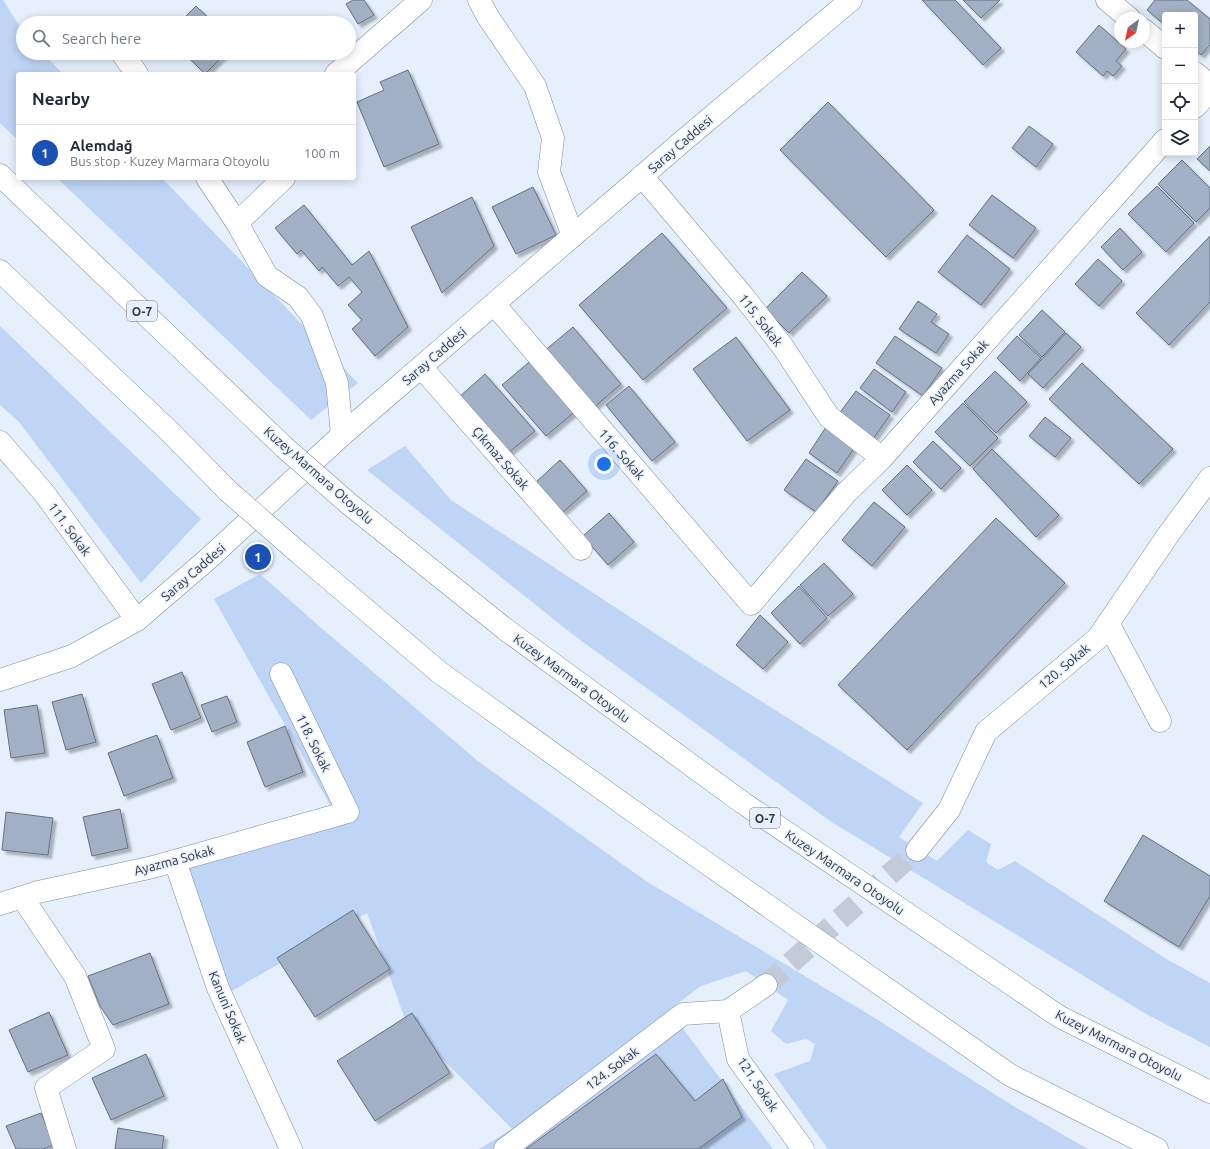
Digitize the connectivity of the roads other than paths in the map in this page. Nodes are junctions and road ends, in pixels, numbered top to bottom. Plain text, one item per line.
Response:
1 (421, 0) edge
2 (479, 0) edge
3 (851, 0) edge
4 (1107, 0) edge
5 (1122, 12) edge
6 (1150, 35) edge
7 (1162, 45) edge
8 (356, 57) edge
9 (127, 60) edge
10 (352, 60) edge
11 (136, 72) edge
12 (338, 72) edge
13 (1198, 75) edge
14 (1210, 85) edge
15 (1210, 92) edge
16 (1198, 104) edge
17 (1162, 143) edge
18 (0, 175) edge
19 (642, 176) junction
20 (208, 180) edge
21 (282, 180) edge
22 (237, 223) junction
23 (573, 236) junction
24 (0, 272) edge
25 (494, 304) junction
26 (421, 367) junction
27 (342, 435) junction
28 (0, 442) edge
29 (882, 458) junction
30 (1210, 478) edge
31 (581, 549) dead end
32 (751, 604) joint
33 (137, 620) junction
34 (1108, 623) junction
35 (281, 674) dead end
36 (0, 680) edge
37 (1160, 721) dead end
38 (348, 812) joint
39 (917, 850) tunnel mouth
40 (175, 860) junction
41 (22, 897) junction
42 (0, 904) edge
43 (766, 985) tunnel mouth
44 (728, 1011) junction
45 (1210, 1092) edge
46 (65, 1149) edge
47 (291, 1149) edge
48 (505, 1149) edge
49 (803, 1149) edge
50 (1157, 1149) edge

1 - 8 main road
2 - 23 main road
3 - 19 main road, Saray Caddesi
4 - 5 main road
6 - 7 main road
9 - 11 main road
10 - 12 main road
13 - 14 main road
15 - 16 main road
17 - 29 main road, Ayazma Sokak
18 - 45 main road, Kuzey Marmara Otoyolu / O-7, bridge
19 - 23 main road, Saray Caddesi
19 - 29 main road, 115. Sokak
20 - 22 main road
21 - 22 main road
22 - 27 main road
23 - 25 main road, Saray Caddesi
24 - 50 main road, bridge
25 - 26 main road, Saray Caddesi
25 - 32 main road, 116. Sokak
26 - 27 main road, Saray Caddesi
26 - 31 main road, Çıkmaz Sokak
27 - 33 main road, Saray Caddesi
28 - 33 main road, 111. Sokak
29 - 32 main road, Ayazma Sokak
30 - 34 main road, 120. Sokak
33 - 36 main road, Saray Caddesi
34 - 37 main road
34 - 39 main road, 120. Sokak
35 - 38 main road, 118. Sokak
38 - 40 main road, Ayazma Sokak
40 - 41 main road, Ayazma Sokak
40 - 47 main road, Kanuni Sokak
41 - 42 main road, Ayazma Sokak
41 - 46 main road
43 - 44 main road
44 - 48 main road, 124. Sokak
44 - 49 main road, 121. Sokak

